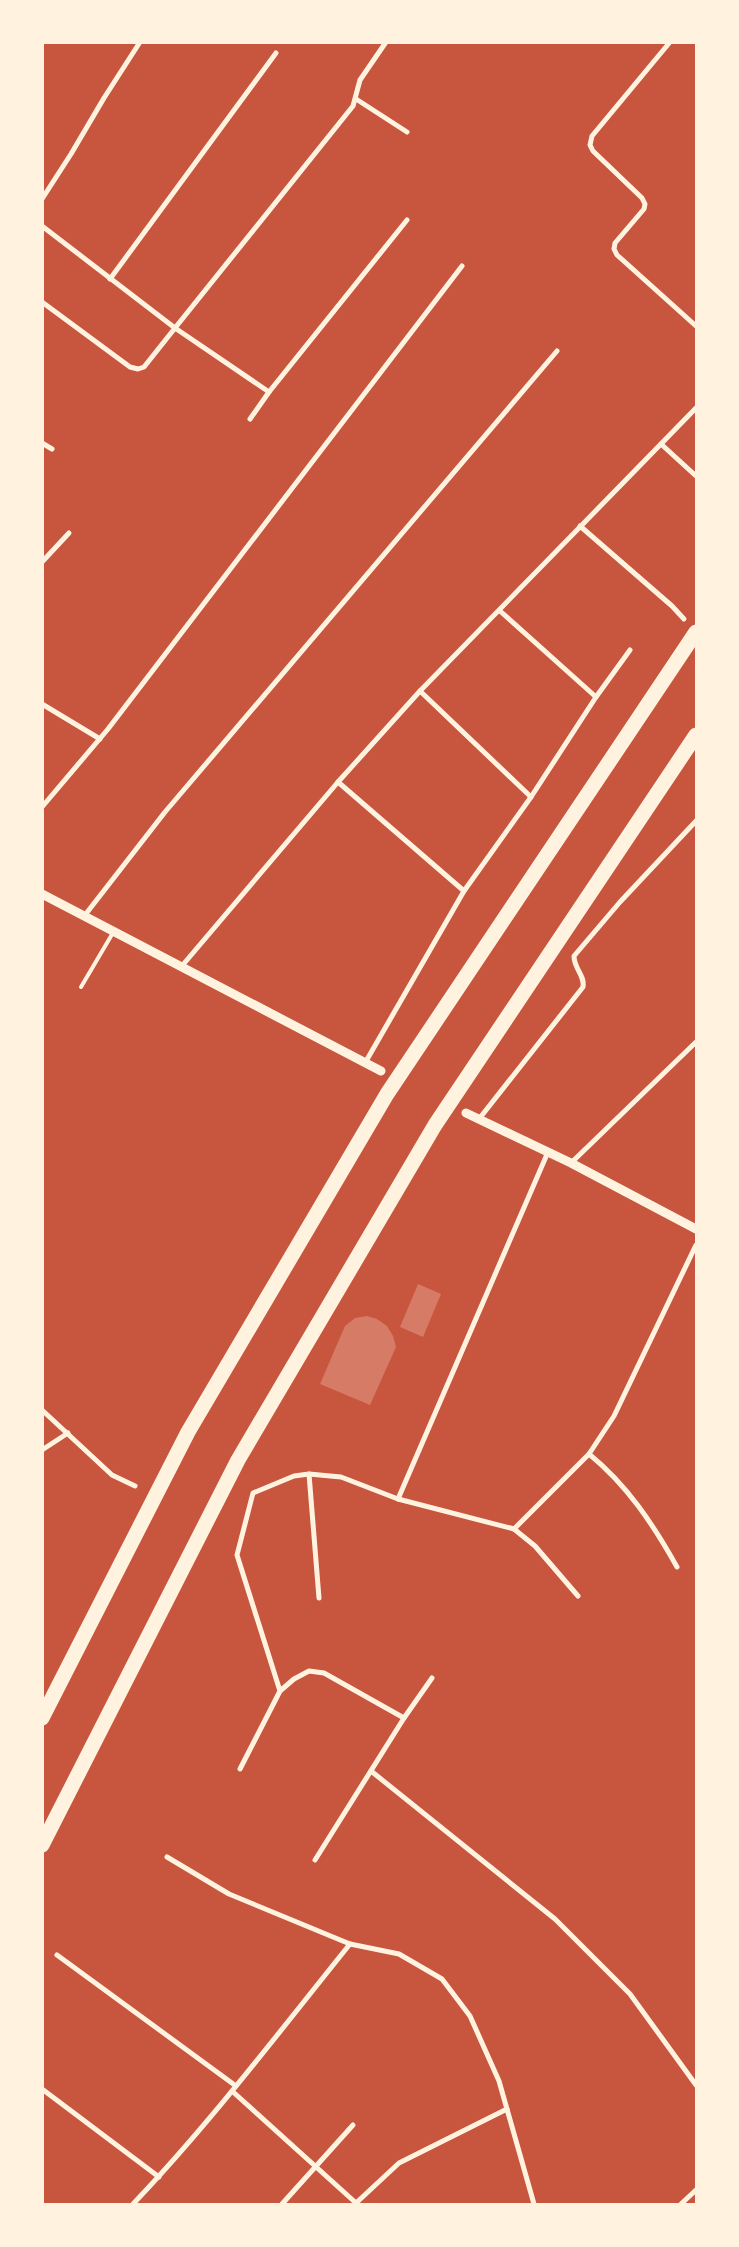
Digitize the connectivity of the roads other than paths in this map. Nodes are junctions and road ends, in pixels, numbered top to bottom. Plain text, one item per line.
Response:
1 (140, 42) edge
2 (386, 42) edge
3 (670, 42) edge
4 (276, 53) dead end
5 (356, 99) junction
6 (407, 132) dead end
7 (42, 199) edge
8 (408, 220) dead end
9 (42, 226) edge
10 (462, 266) dead end
11 (110, 280) junction
12 (42, 302) edge
13 (696, 326) edge
14 (175, 328) junction
15 (557, 351) dead end
16 (269, 392) junction
17 (696, 408) edge
18 (250, 419) dead end
19 (42, 443) edge
20 (661, 444) junction
21 (52, 449) dead end
22 (696, 476) edge
23 (580, 526) junction
24 (69, 533) dead end
25 (42, 562) edge
26 (500, 611) junction
27 (684, 620) dead end
28 (696, 632) edge
29 (630, 650) dead end
30 (420, 690) junction
31 (596, 697) junction
32 (42, 704) edge
33 (696, 735) edge
34 (100, 739) junction
35 (338, 782) junction
36 (531, 797) junction
37 (42, 807) edge
38 (696, 821) edge
39 (464, 891) junction
40 (42, 894) edge
41 (85, 916) junction
42 (114, 931) junction
43 (181, 967) junction
44 (82, 987) dead end
45 (696, 1042) edge
46 (365, 1063) junction
47 (381, 1071) dead end
48 (466, 1113) dead end
49 (479, 1119) junction
50 (548, 1152) junction
51 (571, 1163) junction
52 (696, 1228) edge
53 (696, 1245) edge
54 (42, 1410) edge
55 (68, 1433) junction
56 (42, 1450) edge
57 (589, 1454) junction
58 (309, 1474) junction
59 (135, 1486) dead end
60 (398, 1499) junction
61 (514, 1528) junction
62 (677, 1567) dead end
63 (578, 1596) dead end
64 (319, 1598) dead end
65 (432, 1678) dead end
66 (280, 1691) junction
67 (42, 1718) edge
68 (404, 1718) junction
69 (240, 1769) dead end
70 (372, 1771) junction
71 (42, 1845) edge
72 (166, 1857) dead end
73 (315, 1860) dead end
74 (350, 1944) junction
75 (57, 1955) dead end
76 (236, 2086) junction
77 (696, 2086) edge
78 (42, 2089) edge
79 (232, 2091) junction
80 (507, 2109) junction
81 (353, 2125) dead end
82 (315, 2168) junction
83 (159, 2177) junction
84 (696, 2190) edge
85 (133, 2204) edge
86 (282, 2204) edge
87 (356, 2204) edge
88 (534, 2204) edge
89 (681, 2204) edge

1 - 7 street
2 - 5 street
3 - 13 street
4 - 11 street
5 - 6 street
5 - 14 street
8 - 16 street
9 - 11 street
10 - 34 street
11 - 14 street
12 - 14 street
14 - 16 street
15 - 41 street
16 - 18 street
17 - 20 street
19 - 21 street
20 - 22 street
20 - 23 street
23 - 26 street
23 - 27 street
24 - 25 street
26 - 30 street
26 - 31 street
28 - 67 highway
29 - 31 street
30 - 35 street
30 - 36 street
31 - 36 street
32 - 34 street
33 - 71 highway
34 - 37 street
35 - 39 street
35 - 43 street
36 - 39 street
38 - 49 street
39 - 46 street
40 - 41 street
41 - 42 street
42 - 43 street
42 - 44 lane
43 - 46 street
45 - 51 street
46 - 47 street
48 - 49 street
49 - 50 street
50 - 51 street
50 - 60 street
51 - 52 street
53 - 57 street
54 - 55 street
55 - 56 street
55 - 59 street
57 - 61 street
57 - 62 street
58 - 60 street
58 - 64 street
58 - 66 street
60 - 61 street
61 - 63 street
65 - 68 street
66 - 68 street
66 - 69 street
68 - 70 street
70 - 73 street
70 - 77 street
72 - 74 street
74 - 76 street
74 - 80 street
75 - 76 street
76 - 79 street
78 - 83 street
79 - 82 street
79 - 83 street
80 - 87 street
80 - 88 street
81 - 82 street
82 - 86 street
82 - 87 street
83 - 85 street
84 - 89 street

